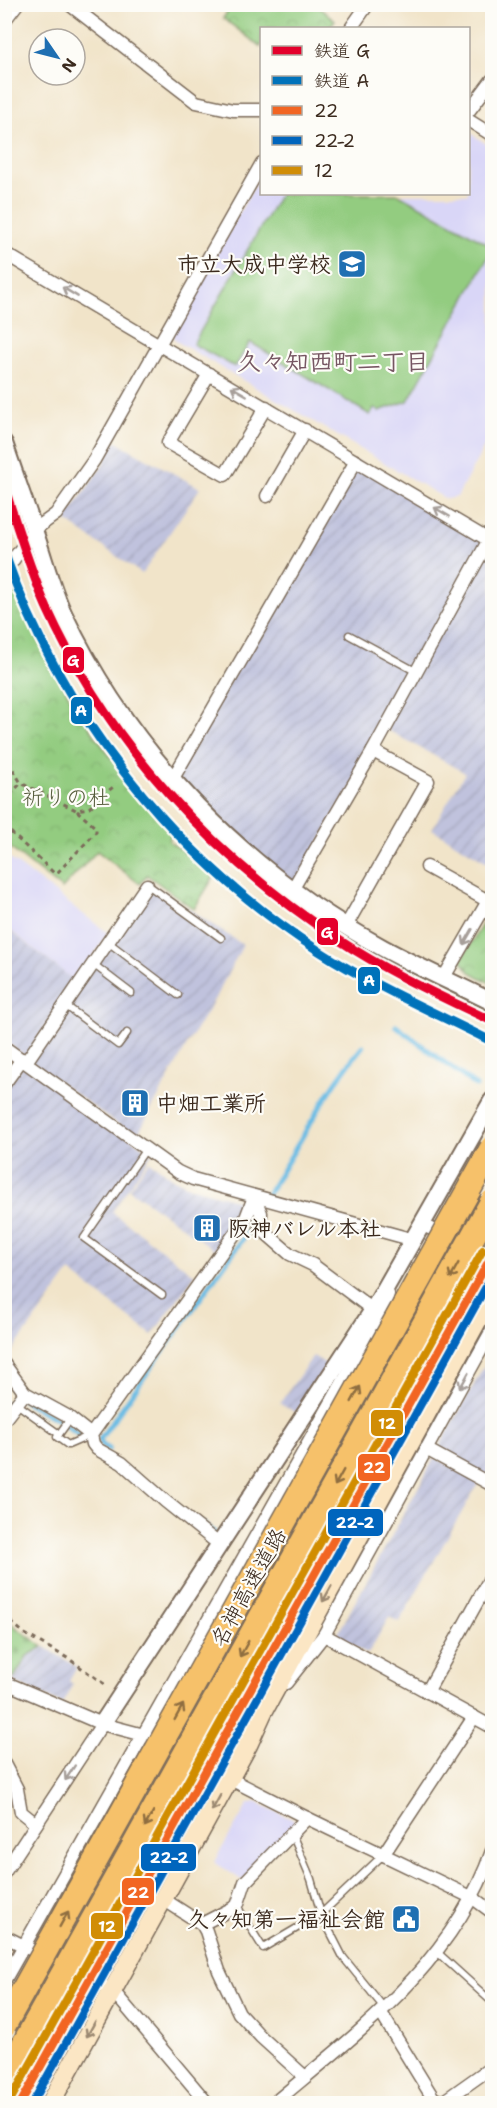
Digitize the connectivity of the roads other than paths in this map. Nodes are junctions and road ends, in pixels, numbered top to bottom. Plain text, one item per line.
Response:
1 (17, 4) edge
2 (69, 4) edge
3 (368, 4) edge
4 (4, 21) edge
5 (352, 27) edge
6 (492, 80) edge
7 (470, 109) edge
8 (260, 110) edge
9 (470, 121) edge
10 (492, 135) edge
11 (260, 165) edge
12 (4, 253) edge
13 (159, 345) junction
14 (209, 374) junction
15 (266, 407) junction
16 (305, 430) junction
17 (4, 443) edge
18 (356, 461) junction
19 (267, 496) dead end
20 (34, 530) junction
21 (491, 539) edge
22 (4, 573) edge
23 (349, 635) dead end
24 (417, 672) junction
25 (373, 752) junction
26 (172, 780) junction
27 (427, 867) dead end
28 (147, 885) joint
29 (292, 890) junction
30 (490, 898) edge
31 (346, 926) junction
32 (220, 938) dead end
33 (107, 942) junction
34 (92, 964) junction
35 (441, 977) junction
36 (131, 993) dead end
37 (178, 995) dead end
38 (492, 1002) edge
39 (65, 1005) junction
40 (127, 1033) dead end
41 (4, 1047) edge
42 (24, 1060) junction
43 (4, 1084) edge
44 (492, 1101) edge
45 (146, 1149) junction
46 (492, 1149) edge
47 (254, 1197) junction
48 (492, 1202) edge
49 (422, 1225) junction
50 (414, 1240) junction
51 (492, 1255) edge
52 (398, 1265) junction
53 (492, 1294) edge
54 (162, 1295) dead end
55 (373, 1310) junction
56 (492, 1330) edge
57 (4, 1364) edge
58 (20, 1399) junction
59 (70, 1419) junction
60 (4, 1420) edge
61 (61, 1432) junction
62 (91, 1435) junction
63 (426, 1449) junction
64 (492, 1485) edge
65 (220, 1545) junction
66 (492, 1575) edge
67 (324, 1635) junction
68 (4, 1682) edge
69 (428, 1692) junction
70 (263, 1712) junction
71 (474, 1717) junction
72 (102, 1724) junction
73 (492, 1727) edge
74 (144, 1735) junction
75 (4, 1764) edge
76 (206, 1768) junction
77 (229, 1780) junction
78 (307, 1818) junction
79 (36, 1824) junction
80 (292, 1834) junction
81 (492, 1851) edge
82 (382, 1855) junction
83 (4, 1873) edge
84 (473, 1898) junction
85 (163, 1899) junction
86 (237, 1905) junction
87 (492, 1912) edge
88 (321, 1914) junction
89 (202, 1923) junction
90 (4, 1936) edge
91 (24, 1945) junction
92 (437, 1952) junction
93 (89, 1979) junction
94 (4, 1982) edge
95 (112, 1990) junction
96 (492, 2002) edge
97 (383, 2011) junction
98 (4, 2025) edge
99 (492, 2067) edge
100 (305, 2077) junction
101 (4, 2080) edge
102 (437, 2102) edge
103 (20, 2103) edge
104 (50, 2103) edge
105 (208, 2103) edge
106 (273, 2103) edge

1 - 4 street
2 - 8 street
3 - 5 street
6 - 7 street
9 - 10 street
11 - 13 street
13 -> 12 street
13 - 14 street
13 - 20 street
15 -> 14 street
14 - 15 street
15 - 16 street
16 - 18 street
16 - 19 street
17 - 20 street
21 -> 18 street
18 - 26 street
20 - 22 street
20 - 26 street
21 - 24 street
23 - 24 lane
24 - 25 street
25 - 29 street
25 - 31 street
26 - 29 street
27 - 30 street
28 - 32 lane
28 - 33 street
29 - 31 street
30 -> 35 street
31 - 35 street
33 - 34 street
33 - 37 lane
34 - 36 lane
34 - 39 street
35 - 38 street
39 - 40 lane
39 - 42 street
41 - 42 street
42 - 43 street
42 - 45 street
44 - 49 street
45 - 47 street
45 - 54 lane
98 -> 46 highway, 名神高速道路, bridge
47 - 50 street
47 - 55 street
47 - 62 street
48 -> 101 highway, 名神高速道路, bridge
49 - 50 street
49 - 51 street
50 - 52 street
51 - 76 main road
52 - 55 street
52 - 74 street
53 -> 70 main road
55 - 65 street
56 -> 63 street
57 - 58 street
58 - 59 street
58 - 60 street
58 - 61 lane
59 - 61 lane
59 - 62 street
61 - 62 lane
62 - 65 street
63 - 64 street
63 - 67 street
65 - 72 street
66 - 69 street
67 - 69 street
67 - 70 street
68 - 72 street
69 - 71 street
70 - 77 main road
71 - 73 street
71 - 82 street
72 - 74 street
72 -> 79 street
74 - 76 street
74 - 91 street
75 - 79 street
76 - 77 street
76 - 93 main road
77 - 78 street
77 -> 85 main road
78 - 80 street
78 - 82 street
79 - 83 street
80 - 86 street
80 - 88 lane
81 - 84 street
82 - 84 street
82 - 88 lane
84 - 87 street
84 - 92 street
85 - 89 street
85 - 95 main road
86 - 88 lane
86 - 89 street
88 - 97 lane
89 - 100 street
90 - 91 street
91 - 93 street
91 - 94 street
92 - 96 lane
92 - 97 street
93 - 95 street
93 - 103 main road
95 -> 104 main road
95 - 105 street
97 - 100 street
97 - 102 street
99 - 102 street
100 - 106 street

